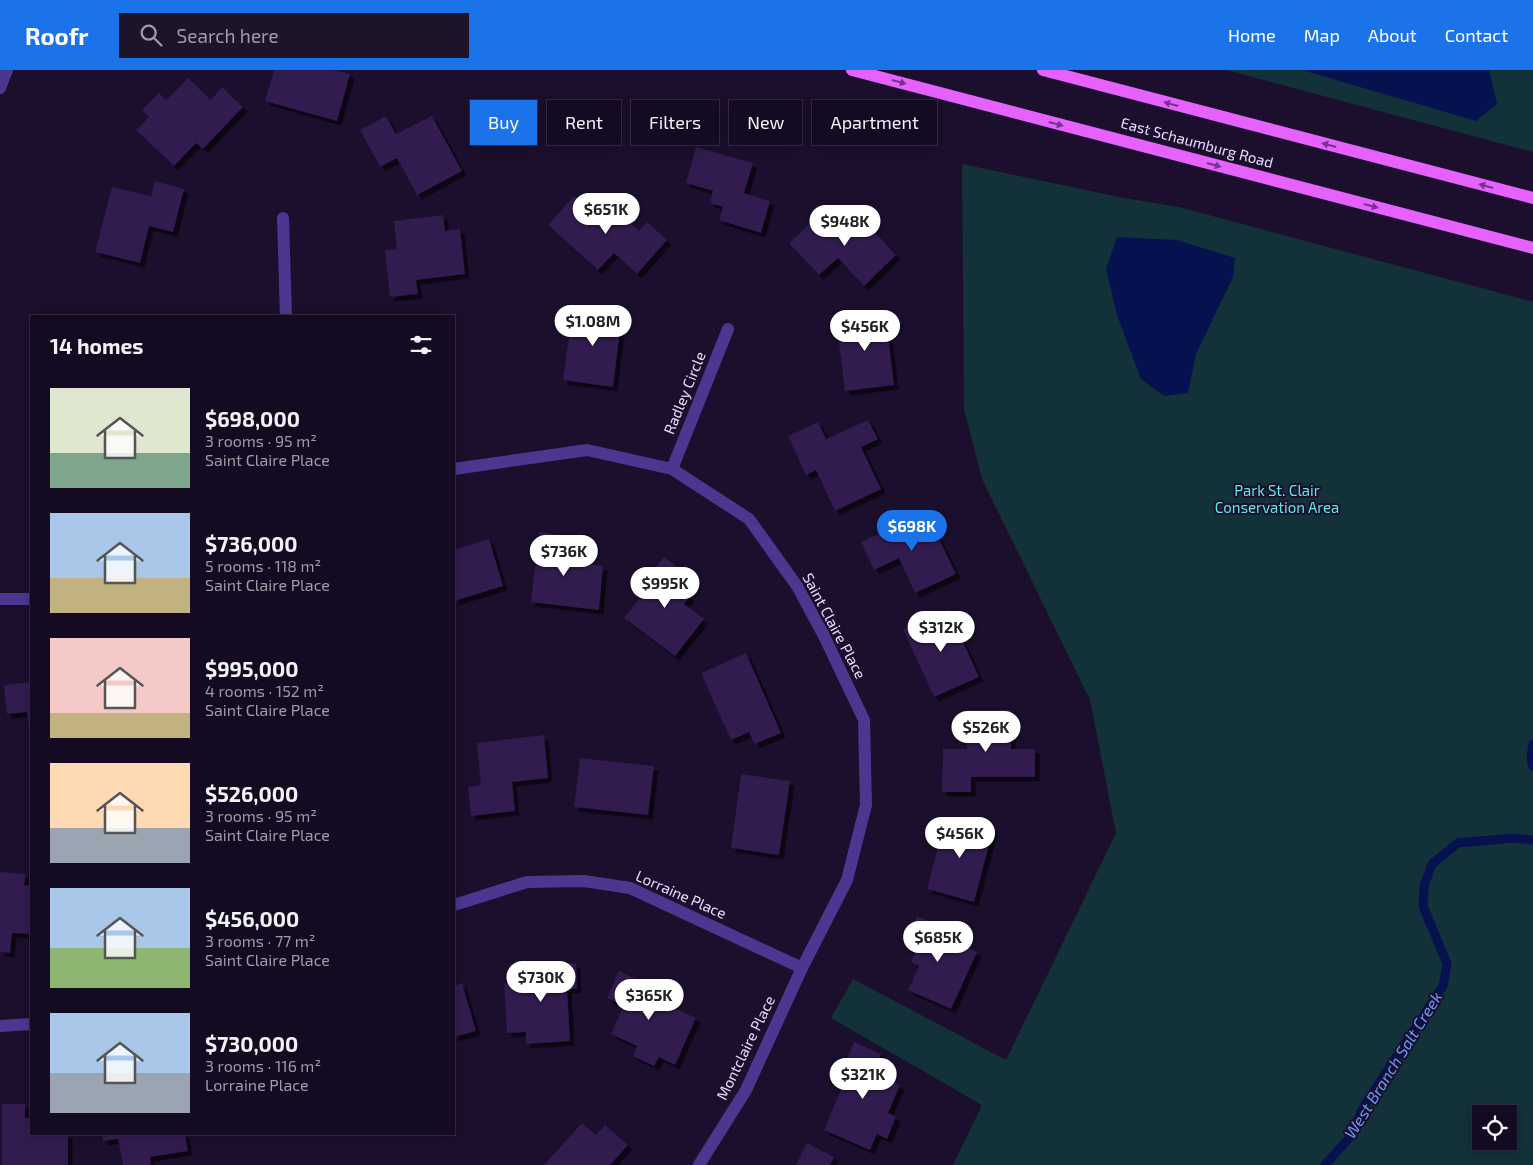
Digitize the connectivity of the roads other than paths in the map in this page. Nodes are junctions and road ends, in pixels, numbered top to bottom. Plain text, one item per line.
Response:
1 (7, 70) edge
2 (852, 70) edge
3 (1044, 70) edge
4 (0, 88) edge
5 (1533, 198) edge
6 (283, 218) dead end
7 (1533, 248) edge
8 (286, 315) edge
9 (728, 329) dead end
10 (455, 469) edge
11 (672, 469) junction
12 (0, 599) edge
13 (30, 599) edge
14 (455, 905) edge
15 (802, 968) junction
16 (30, 1024) edge
17 (0, 1026) edge
18 (699, 1165) edge

1 - 4 street
2 -> 7 main road, East Schaumburg Road
5 -> 3 main road, East Schaumburg Road
6 - 8 street
9 - 11 street, Radley Circle
10 - 11 street, Saint Claire Place
11 - 15 street, Saint Claire Place
12 - 13 street
14 - 15 street, Lorraine Place
15 - 18 street, Montclaire Place
16 - 17 street

